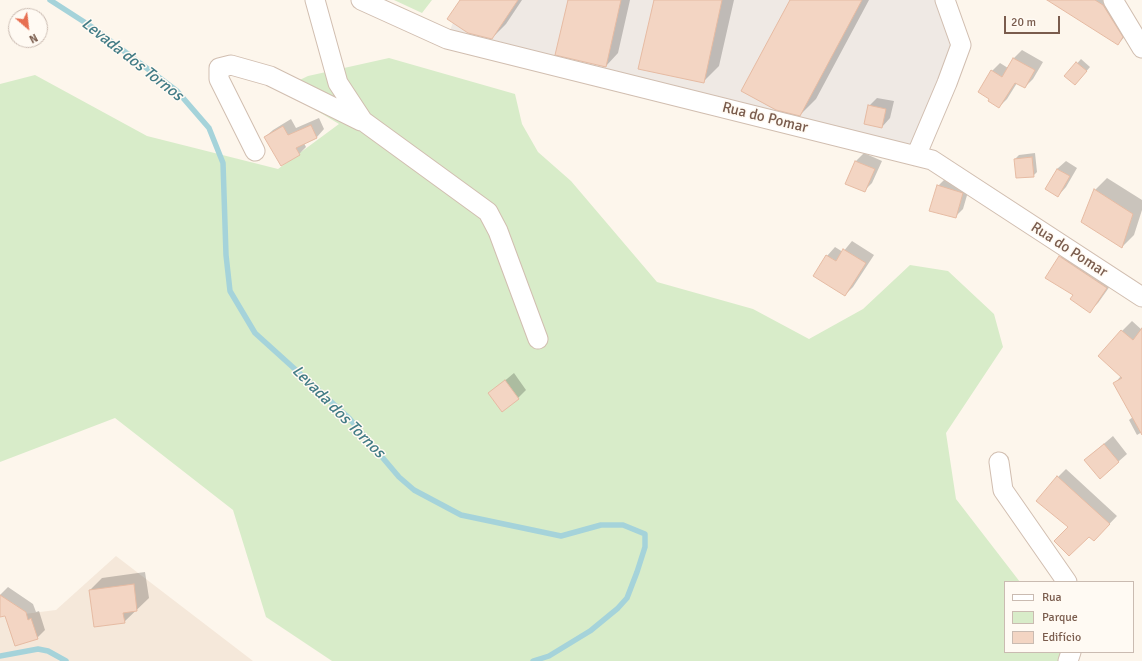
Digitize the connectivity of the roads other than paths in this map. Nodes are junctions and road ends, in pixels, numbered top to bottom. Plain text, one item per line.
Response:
1 (315, 0) edge
2 (361, 0) edge
3 (945, 0) edge
4 (1113, 0) edge
5 (1142, 48) edge
6 (363, 121) junction
7 (254, 151) dead end
8 (916, 156) junction
9 (1142, 297) edge
10 (538, 339) dead end
11 (999, 462) dead end
12 (1066, 581) edge

1 - 6 street
2 - 8 street, Rua do Pomar
3 - 8 street
4 - 5 street
6 - 7 street
6 - 10 street
8 - 9 street, Rua do Pomar
11 - 12 street

